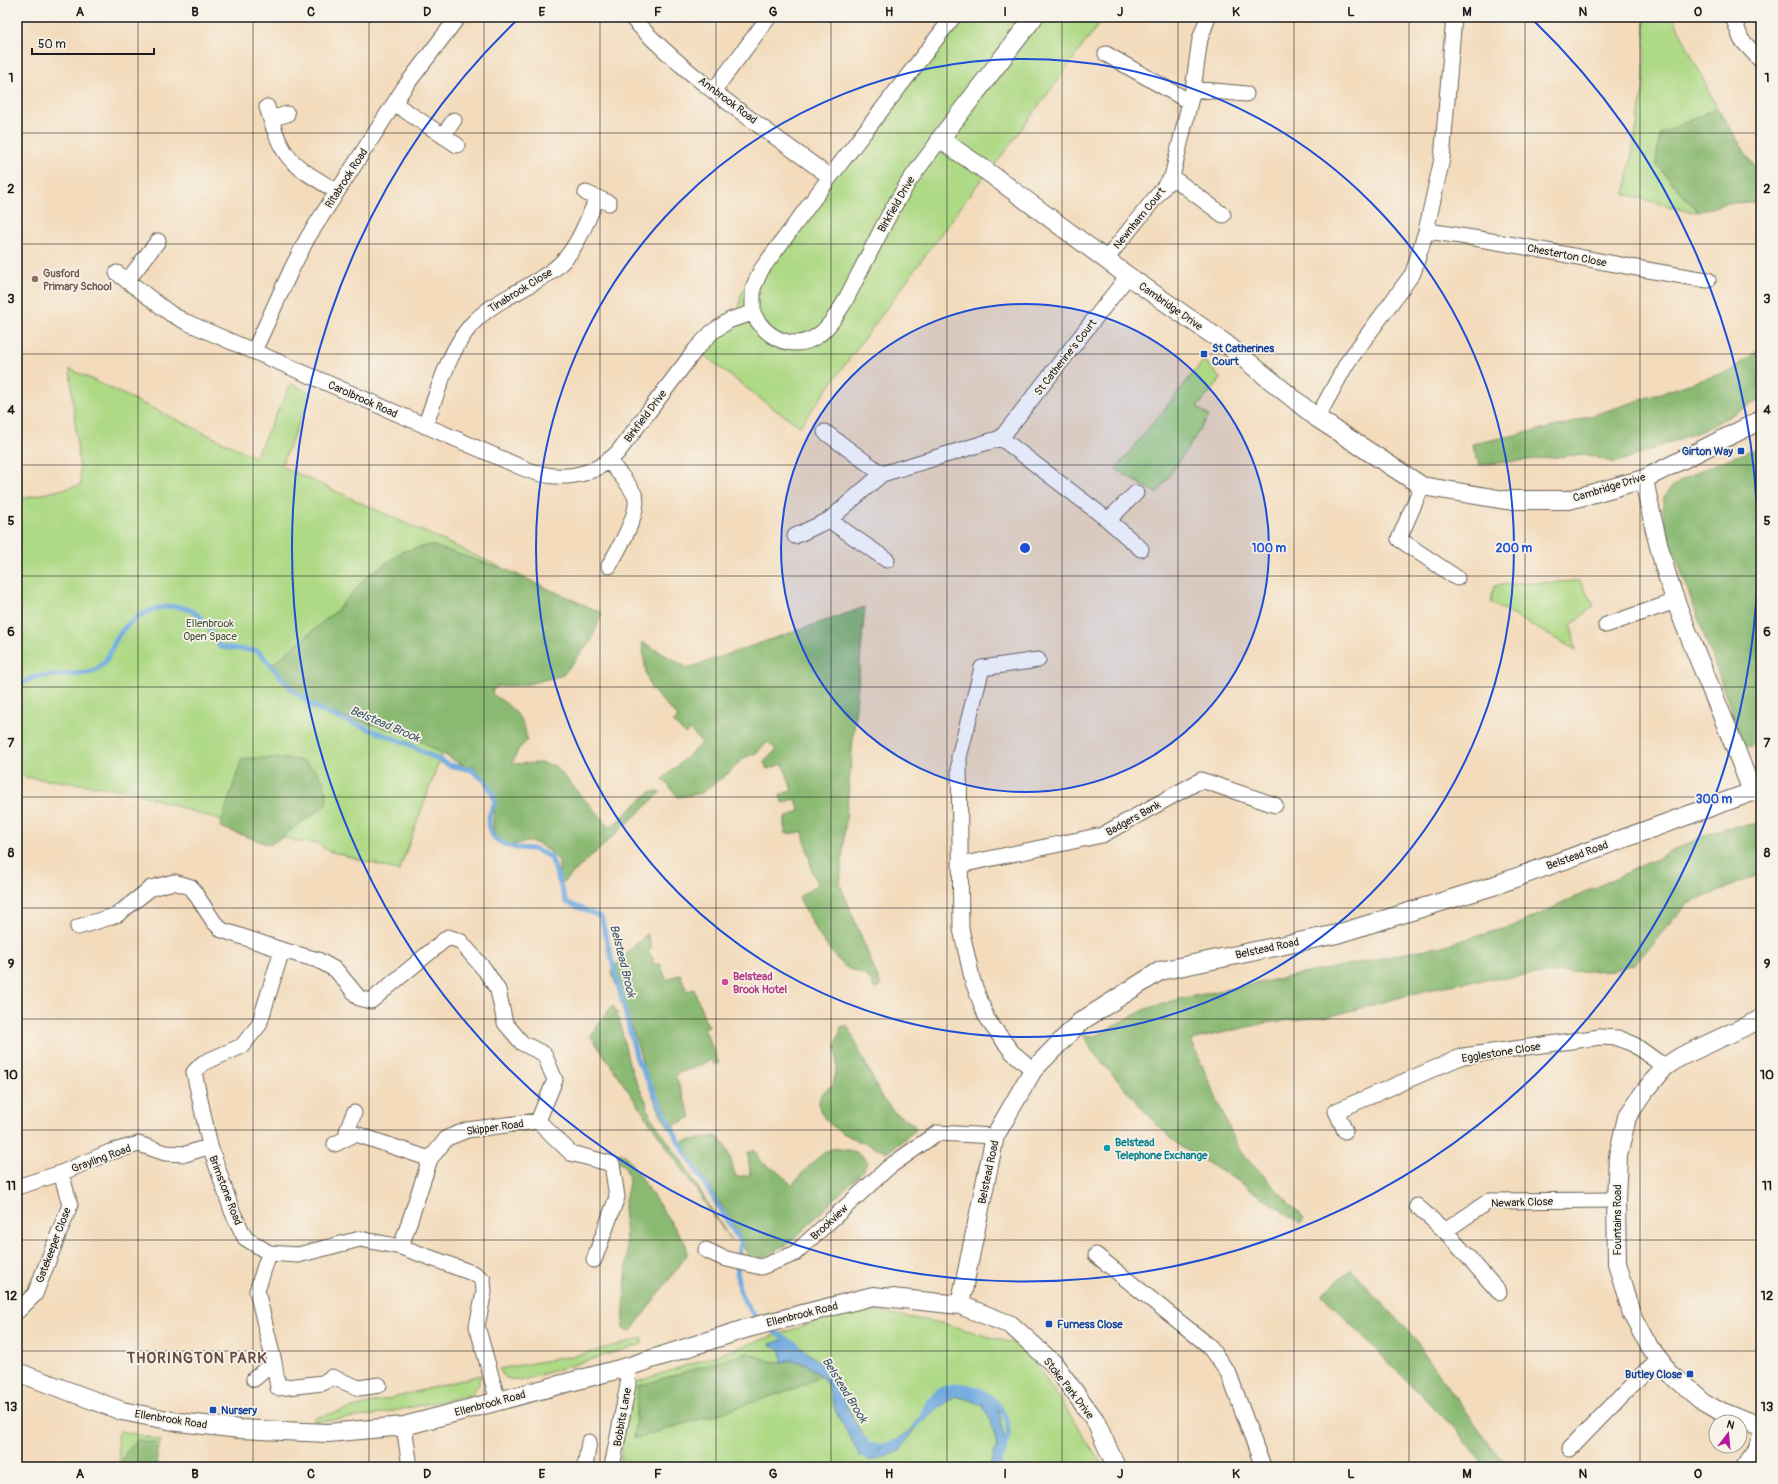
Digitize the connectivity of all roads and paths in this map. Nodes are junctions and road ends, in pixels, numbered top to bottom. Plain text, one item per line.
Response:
1 (458, 17) edge
2 (631, 17) edge
3 (770, 17) edge
4 (953, 17) edge
5 (1034, 17) edge
6 (1208, 17) edge
7 (1454, 17) edge
8 (1733, 17) edge
9 (1106, 54) dead end
10 (1761, 61) edge
11 (714, 90) junction
12 (1246, 94) dead end
13 (1191, 95) junction
14 (395, 104) junction
15 (287, 114) dead end
16 (454, 120) dead end
17 (443, 136) junction
18 (940, 138) junction
19 (457, 145) dead end
20 (830, 177) junction
21 (1172, 177) junction
22 (337, 192) junction
23 (597, 198) dead end
24 (1223, 215) dead end
25 (1426, 231) junction
26 (158, 241) dead end
27 (1106, 260) junction
28 (1128, 276) junction
29 (1708, 280) dead end
30 (753, 313) junction
31 (254, 351) junction
32 (1317, 418) junction
33 (1761, 420) edge
34 (425, 426) junction
35 (825, 432) dead end
36 (1001, 438) junction
37 (608, 460) junction
38 (882, 474) junction
39 (1644, 479) junction
40 (1422, 486) junction
41 (1136, 493) dead end
42 (829, 520) junction
43 (1108, 520) junction
44 (794, 536) dead end
45 (1141, 549) dead end
46 (887, 560) dead end
47 (609, 566) dead end
48 (1457, 578) dead end
49 (1676, 601) junction
50 (1606, 625) dead end
51 (1038, 660) dead end
52 (1757, 791) edge
53 (1275, 805) dead end
54 (960, 865) junction
55 (78, 927) dead end
56 (282, 950) junction
57 (1761, 1018) edge
58 (1665, 1067) junction
59 (1033, 1070) junction
60 (354, 1113) dead end
61 (538, 1122) junction
62 (1344, 1131) dead end
63 (355, 1134) junction
64 (995, 1136) junction
65 (335, 1144) dead end
66 (210, 1146) junction
67 (430, 1159) junction
68 (61, 1173) junction
69 (17, 1187) edge
70 (1616, 1200) junction
71 (1417, 1206) dead end
72 (1445, 1231) junction
73 (401, 1247) junction
74 (706, 1250) dead end
75 (269, 1253) junction
76 (1096, 1255) dead end
77 (594, 1260) dead end
78 (1499, 1292) dead end
79 (960, 1305) junction
80 (18, 1311) dead end
81 (1658, 1358) junction
82 (274, 1362) junction
83 (627, 1367) junction
84 (17, 1372) edge
85 (254, 1379) dead end
86 (379, 1385) dead end
87 (498, 1401) junction
88 (404, 1426) junction
89 (1761, 1429) edge
90 (589, 1442) dead end
91 (1570, 1449) dead end
92 (410, 1467) edge
93 (585, 1467) edge
94 (612, 1467) edge
95 (1116, 1467) edge
96 (1263, 1467) edge
97 (1744, 1467) edge

1 - 14 street, Ritabrook Road
2 - 11 street, Annbrook Road
3 - 11 street
4 - 20 street
5 - 18 street, Birkfield Drive
6 - 13 street, Newnham Court
7 - 25 street
8 - 10 street
9 - 13 street
11 - 20 street, Annbrook Road
12 - 13 street
13 - 21 street, Newnham Court
14 - 17 street
14 - 22 street, Ritabrook Road
15 - 22 street
16 - 17 street
17 - 19 street
18 - 27 street, Cambridge Drive
18 - 30 street, Birkfield Drive
20 - 30 street
21 - 24 street, Newnham Court
21 - 27 street, Newnham Court
22 - 31 street, Ritabrook Road
23 - 34 street, Tinabrook Close
25 - 29 street, Chesterton Close
25 - 32 street
26 - 31 street, Carolbrook Road
27 - 28 street, Cambridge Drive
28 - 32 street, Cambridge Drive
28 - 36 street, St Catherine's Court
30 - 37 street, Birkfield Drive
31 - 34 street, Carolbrook Road
32 - 40 street, Cambridge Drive
33 - 39 street, Cambridge Drive
34 - 37 street, Carolbrook Road
35 - 38 street
36 - 38 street
36 - 43 street
37 - 47 street
38 - 42 street
39 - 40 street, Cambridge Drive
39 - 49 street
40 - 48 street
41 - 43 street
42 - 44 street
42 - 46 street
43 - 45 street
49 - 50 street
49 - 52 street
51 - 54 street
52 - 59 street, Belstead Road
53 - 54 street, Badgers Bank
54 - 59 street
55 - 56 street
56 - 61 street, Skipper Road
56 - 66 street, Brimstone Road
57 - 58 street, Fountains Road
58 - 62 street, Egglestone Close
58 - 70 street, Fountains Road
59 - 64 street, Belstead Road
60 - 63 street
61 - 67 street, Skipper Road
61 - 77 street
63 - 65 street
63 - 67 street
64 - 74 street, Brookview
64 - 79 street, Belstead Road
66 - 68 street, Grayling Road
66 - 75 street, Brimstone Road
67 - 73 street, Skipper Road
68 - 69 street, Grayling Road
68 - 80 street, Gatekeeper Close
70 - 72 street, Newark Close
70 - 81 street, Fountains Road
71 - 72 street
72 - 78 street
73 - 75 street, Brimstone Road
73 - 87 street, Brimstone Road
75 - 82 street
76 - 96 street
79 - 83 street, Ellenbrook Road
79 - 95 street, Stoke Park Drive
81 - 89 street, Fountains Road
81 - 91 street
82 - 85 street
82 - 86 street
83 - 87 street, Ellenbrook Road
83 - 94 street, Bobbits Lane
84 - 88 street, Ellenbrook Road
87 - 88 street, Ellenbrook Road
88 - 92 street
89 - 97 street
90 - 93 street

